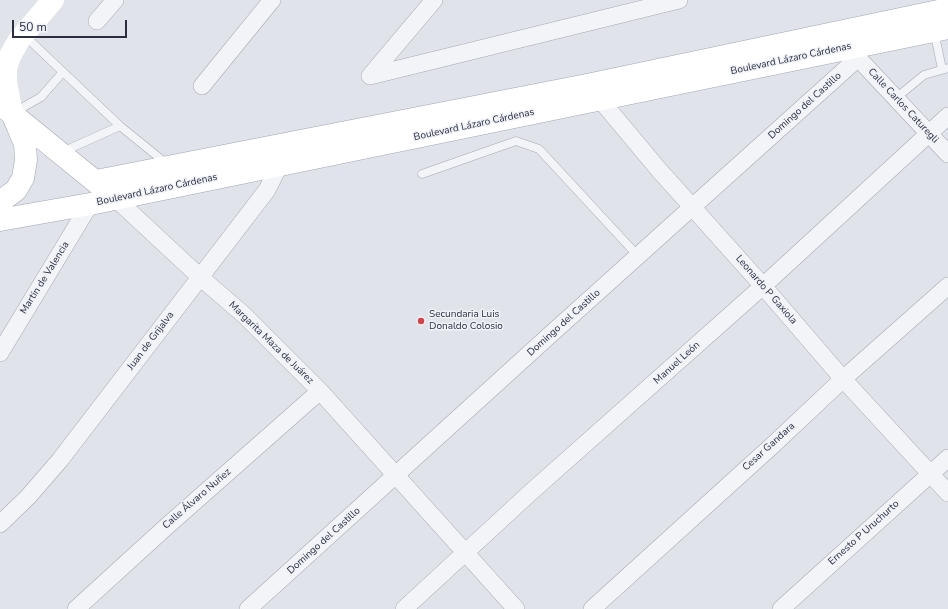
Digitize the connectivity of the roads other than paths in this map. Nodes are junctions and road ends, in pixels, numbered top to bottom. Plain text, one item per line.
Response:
1 (53, 0) edge
2 (115, 0) edge
3 (272, 0) edge
4 (434, 0) edge
5 (679, 0) edge
6 (948, 10) edge
7 (97, 20) dead end
8 (941, 30) edge
9 (24, 34) junction
10 (853, 45) junction
11 (945, 69) edge
12 (63, 72) junction
13 (202, 86) dead end
14 (593, 92) junction
15 (896, 98) junction
16 (6, 109) edge
17 (948, 116) edge
18 (120, 126) junction
19 (929, 133) junction
20 (60, 153) junction
21 (948, 154) edge
22 (275, 156) junction
23 (171, 167) junction
24 (422, 174) dead end
25 (96, 181) junction
26 (115, 198) junction
27 (0, 202) edge
28 (90, 204) junction
29 (693, 207) junction
30 (0, 220) edge
31 (638, 256) junction
32 (200, 277) junction
33 (763, 286) junction
34 (948, 286) edge
35 (0, 353) edge
36 (843, 379) junction
37 (320, 391) junction
38 (948, 458) edge
39 (930, 474) junction
40 (397, 475) junction
41 (948, 493) edge
42 (0, 524) edge
43 (466, 553) junction
44 (76, 609) edge
45 (248, 609) edge
46 (404, 609) edge
47 (516, 609) edge
48 (592, 609) edge
49 (781, 609) edge

1 - 9 main road
2 - 7 street
3 - 13 street
4 - 5 street
6 - 10 main road, Boulevard Lázaro Cárdenas
8 - 10 main road, Boulevard Lázaro Cárdenas
8 - 11 lane
9 - 12 lane
9 - 16 main road
10 - 14 main road, Boulevard Lázaro Cárdenas
10 - 15 street, Calle Carlos Caturegli
10 - 29 street, Domingo del Castillo
11 - 15 lane
12 - 16 lane
12 - 18 lane
14 - 22 main road, Boulevard Lázaro Cárdenas
14 - 29 street, Leonardo P Gaxiola
15 - 19 street, Calle Carlos Caturegli
16 - 20 main road, Margarita Maza de Juárez
16 - 27 main road
17 - 19 street, Manuel León
18 - 20 lane
18 - 23 lane
19 - 21 street, Calle Carlos Caturegli
19 - 33 street, Manuel León
20 - 25 main road, Margarita Maza de Juárez
22 - 23 main road, Boulevard Lázaro Cárdenas
22 - 26 main road, Boulevard Lázaro Cárdenas
22 - 32 street, Juan de Grijalva
23 - 25 main road, Boulevard Lázaro Cárdenas
24 - 31 lane
25 - 26 main road, Margarita Maza de Juárez
26 - 28 main road, Boulevard Lázaro Cárdenas
26 - 32 street, Margarita Maza de Juárez
28 - 30 main road, Boulevard Lázaro Cárdenas
28 - 35 street, Martin de Valencia
29 - 31 street, Domingo del Castillo
29 - 33 street, Leonardo P Gaxiola
31 - 40 street, Domingo del Castillo
32 - 37 street, Margarita Maza de Juárez
32 - 42 street, Juan de Grijalva
33 - 36 street, Leonardo P Gaxiola
33 - 43 street, Manuel León
34 - 36 street, Cesar Gandara
36 - 39 street, Leonardo P Gaxiola
36 - 48 street, Cesar Gandara
37 - 40 street, Margarita Maza de Juárez
37 - 44 street, Calle Álvaro Nuñez
38 - 39 street, Ernesto P Uruchurto
39 - 41 street, Leonardo P Gaxiola
39 - 49 street, Ernesto P Uruchurto
40 - 43 street, Margarita Maza de Juárez
40 - 45 street, Domingo del Castillo
43 - 46 street, Manuel León
43 - 47 street, Margarita Maza de Juárez

